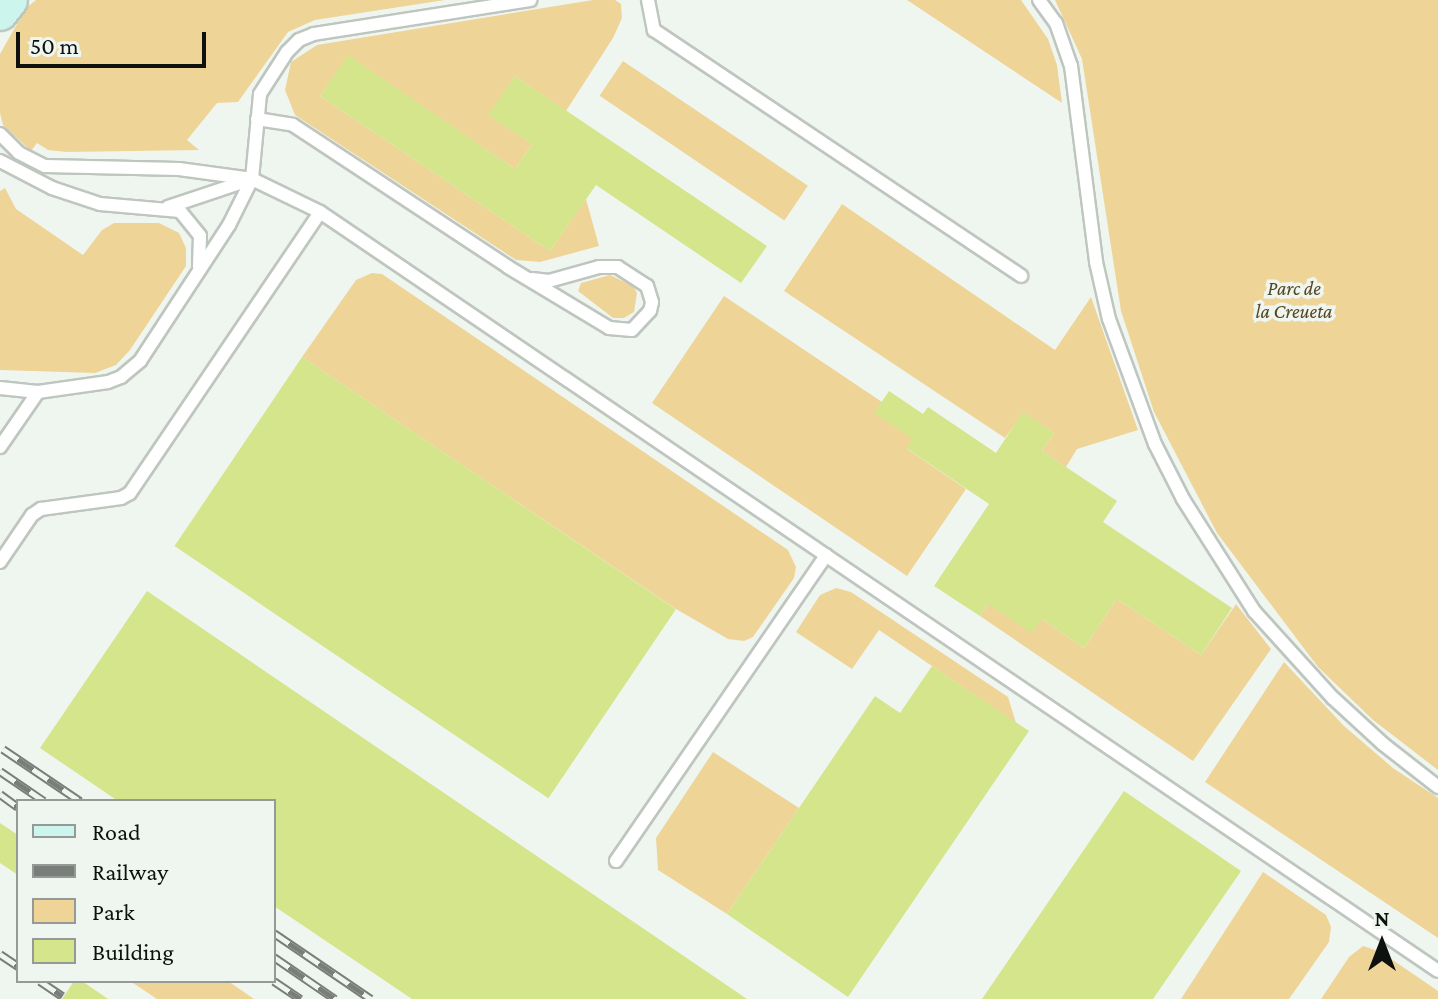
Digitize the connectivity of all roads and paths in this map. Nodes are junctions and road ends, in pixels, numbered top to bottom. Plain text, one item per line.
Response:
1 (10, 0) edge
2 (530, 0) edge
3 (648, 0) edge
4 (1039, 0) edge
5 (0, 13) edge
6 (257, 119) junction
7 (0, 134) edge
8 (0, 161) edge
9 (252, 179) junction
10 (165, 208) junction
11 (320, 212) junction
12 (198, 273) junction
13 (1021, 276) dead end
14 (532, 279) junction
15 (0, 388) edge
16 (38, 392) junction
17 (0, 447) edge
18 (826, 555) junction
19 (0, 562) edge
20 (1438, 787) edge
21 (616, 861) dead end
22 (1438, 971) edge

1 - 5 street
2 - 6 lane
3 - 13 lane
4 - 20 lane
6 - 9 lane
6 - 14 lane
7 - 9 lane
8 - 10 lane
9 - 10 lane
9 - 11 lane
9 - 12 lane
10 - 12 lane
11 - 18 lane
11 - 19 lane
12 - 16 lane
14 - 14 lane
15 - 16 lane
16 - 17 lane
18 - 21 lane
18 - 22 lane

